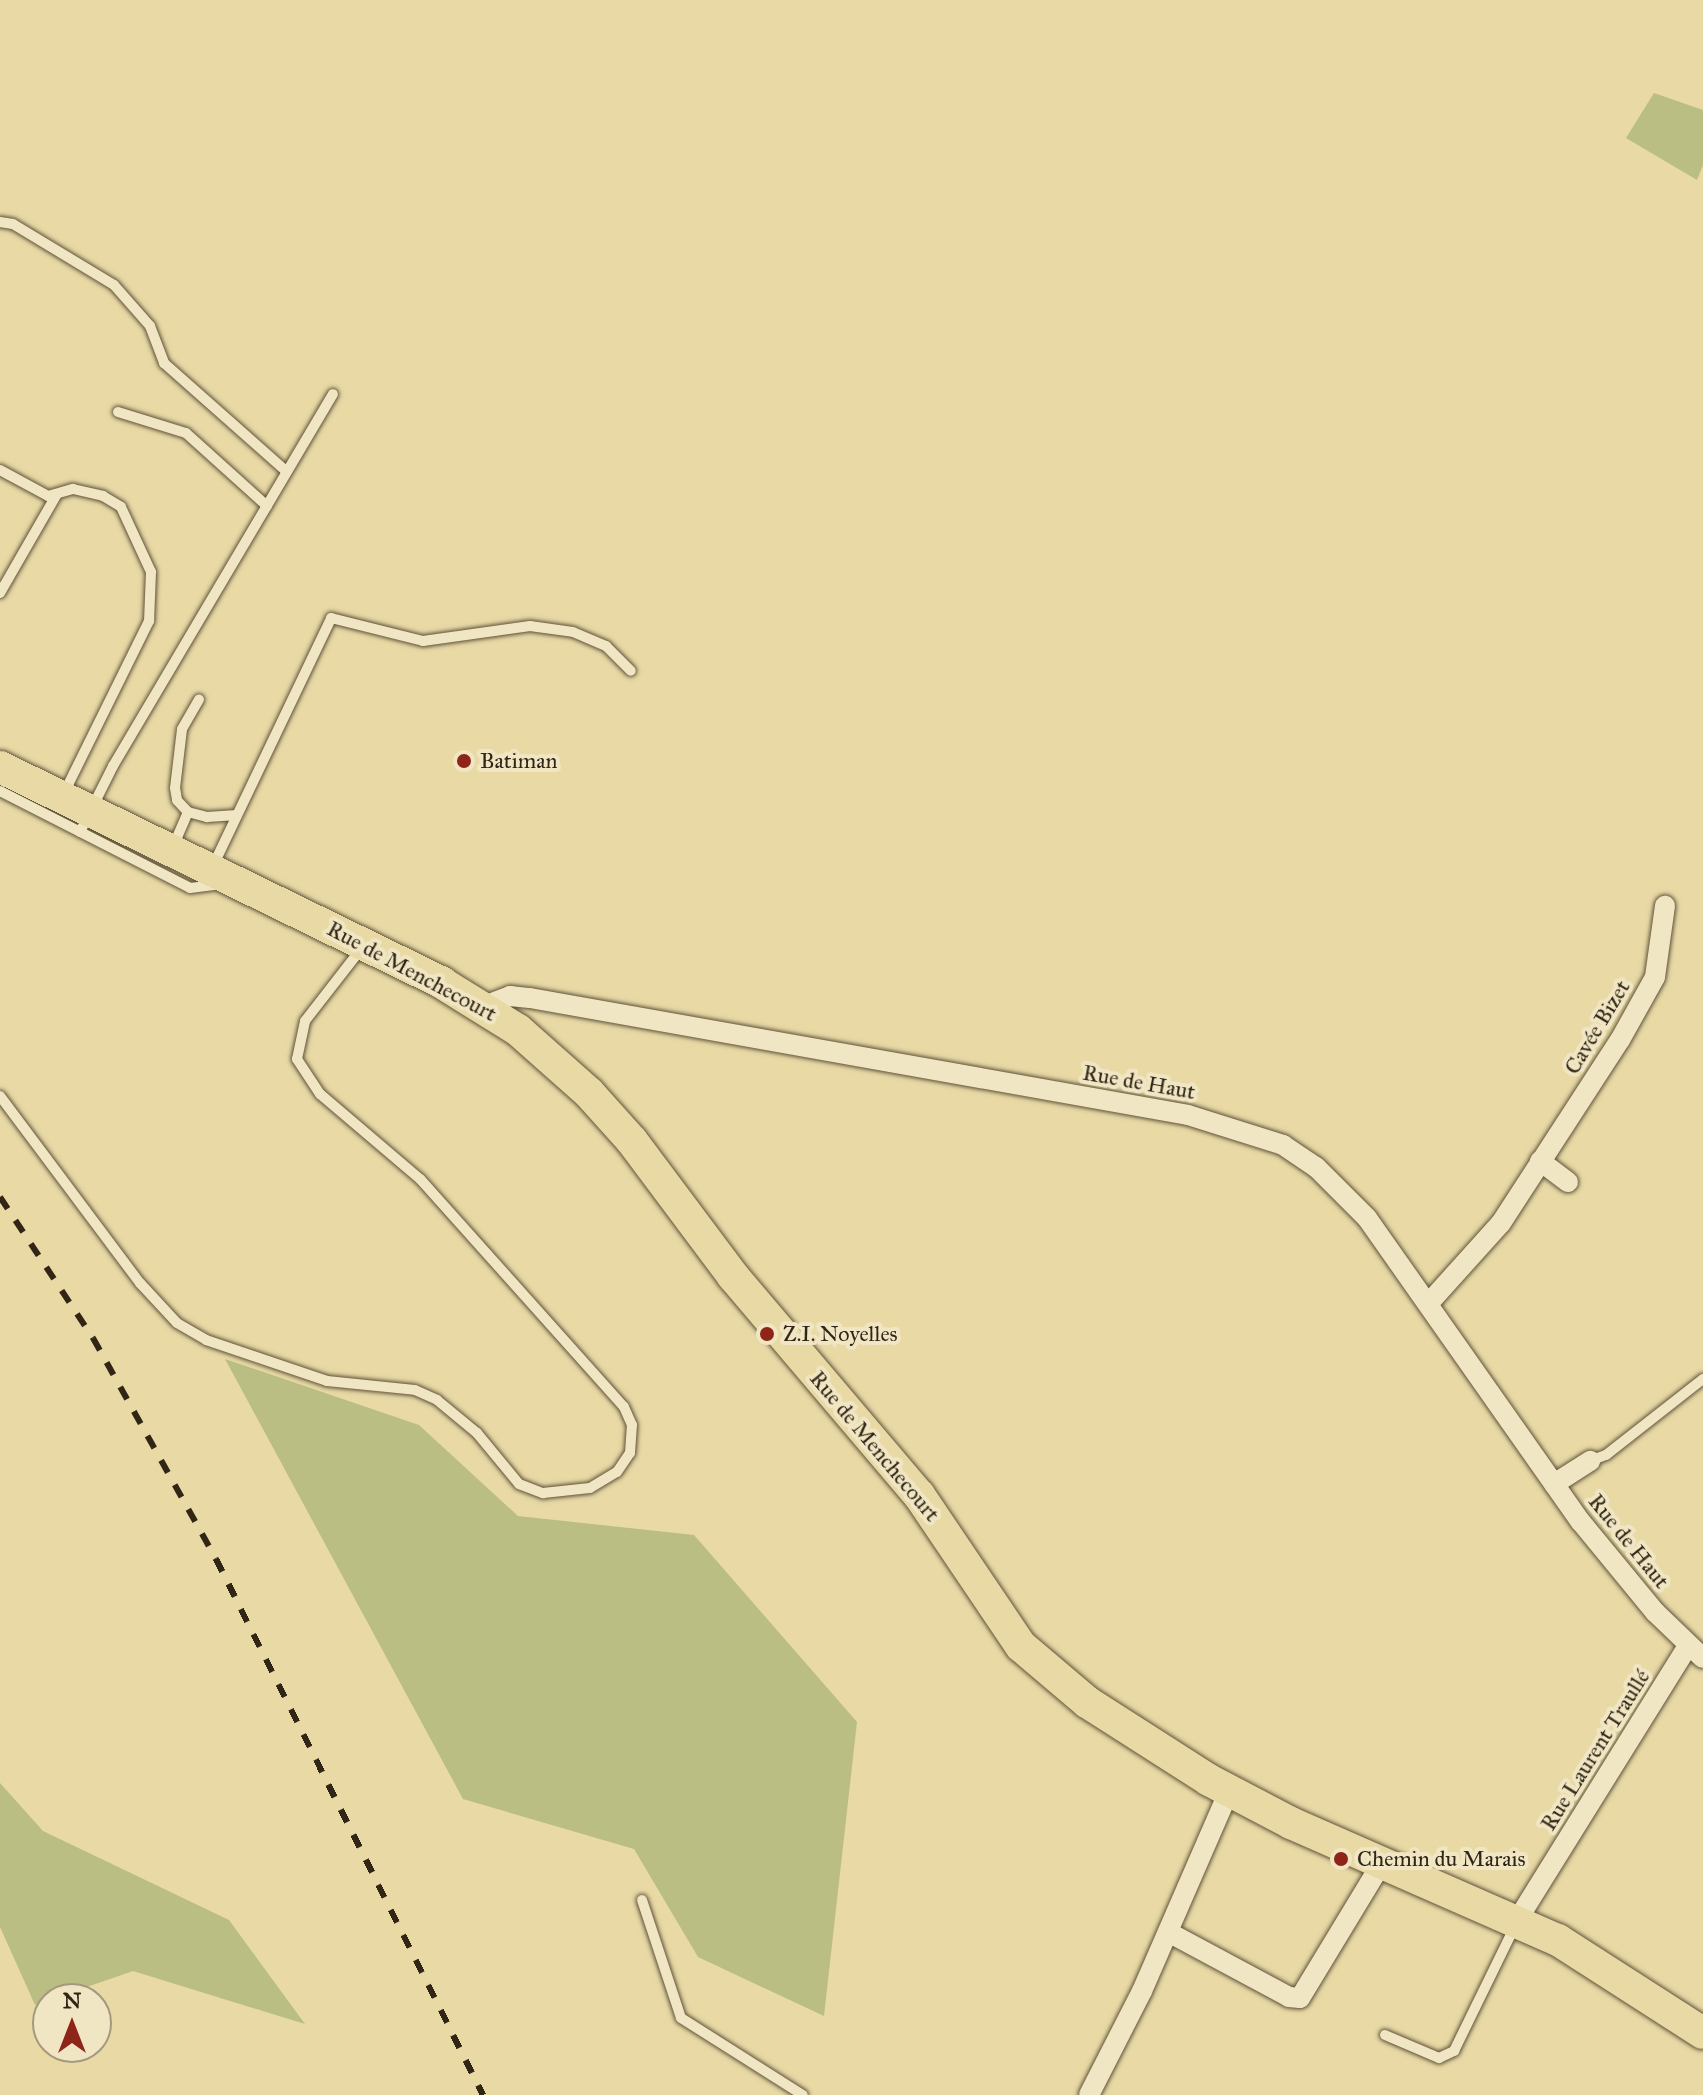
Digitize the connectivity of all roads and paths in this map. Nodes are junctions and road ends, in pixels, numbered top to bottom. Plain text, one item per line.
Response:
1 (0, 222) edge
2 (333, 394) dead end
3 (118, 412) dead end
4 (0, 470) edge
5 (287, 472) junction
6 (57, 494) junction
7 (267, 506) junction
8 (0, 593) edge
9 (631, 671) dead end
10 (199, 699) dead end
11 (0, 767) edge
12 (0, 791) edge
13 (62, 797) junction
14 (188, 812) junction
15 (237, 815) junction
16 (86, 822) junction
17 (171, 851) junction
18 (222, 875) junction
19 (1665, 906) dead end
20 (363, 944) junction
21 (552, 1003) junction
22 (484, 1006) junction
23 (514, 1027) junction
24 (0, 1096) edge
25 (1540, 1161) junction
26 (1568, 1182) dead end
27 (1428, 1304) junction
28 (1703, 1379) edge
29 (1590, 1461) joint
30 (1554, 1484) junction
31 (1695, 1652) edge
32 (1229, 1791) junction
33 (1381, 1864) junction
34 (642, 1900) dead end
35 (1518, 1919) junction
36 (1168, 1932) junction
37 (1703, 2033) edge
38 (1385, 2035) dead end
39 (803, 2095) edge
40 (1089, 2095) edge

1 - 5 lane
2 - 5 lane
3 - 7 lane
4 - 6 lane
5 - 7 lane
6 - 8 lane
6 - 13 lane
7 - 16 lane
9 - 15 lane
10 - 14 lane
11 - 13 main road, Rue de Menchecourt
12 - 16 lane
13 - 16 main road, Rue de Menchecourt
14 - 15 lane
14 - 17 lane
15 - 18 lane
16 - 17 main road, Rue de Menchecourt
16 - 18 lane
17 - 18 main road, Rue de Menchecourt
18 - 20 main road, Rue de Menchecourt
19 - 25 street, Cavée Bizet
20 - 22 main road, Rue de Menchecourt
20 - 24 lane
21 - 22 street, Rue de Haut
21 - 23 street
21 - 27 street, Rue de Haut
22 - 23 main road, Rue de Menchecourt
23 - 32 main road, Rue de Menchecourt
25 - 26 street
25 - 27 street, Cavée Bizet
27 - 30 street, Rue de Haut
28 - 29 lane
29 - 30 street, Rue de Haut
30 - 31 street, Rue de Haut
31 - 35 street, Rue Laurent Traullé
32 - 33 main road, Rue de Menchecourt
32 - 36 street
33 - 35 main road, Rue de Menchecourt
33 - 36 street
34 - 39 lane
35 - 37 main road, Rue de Menchecourt
35 - 38 lane
36 - 40 street

